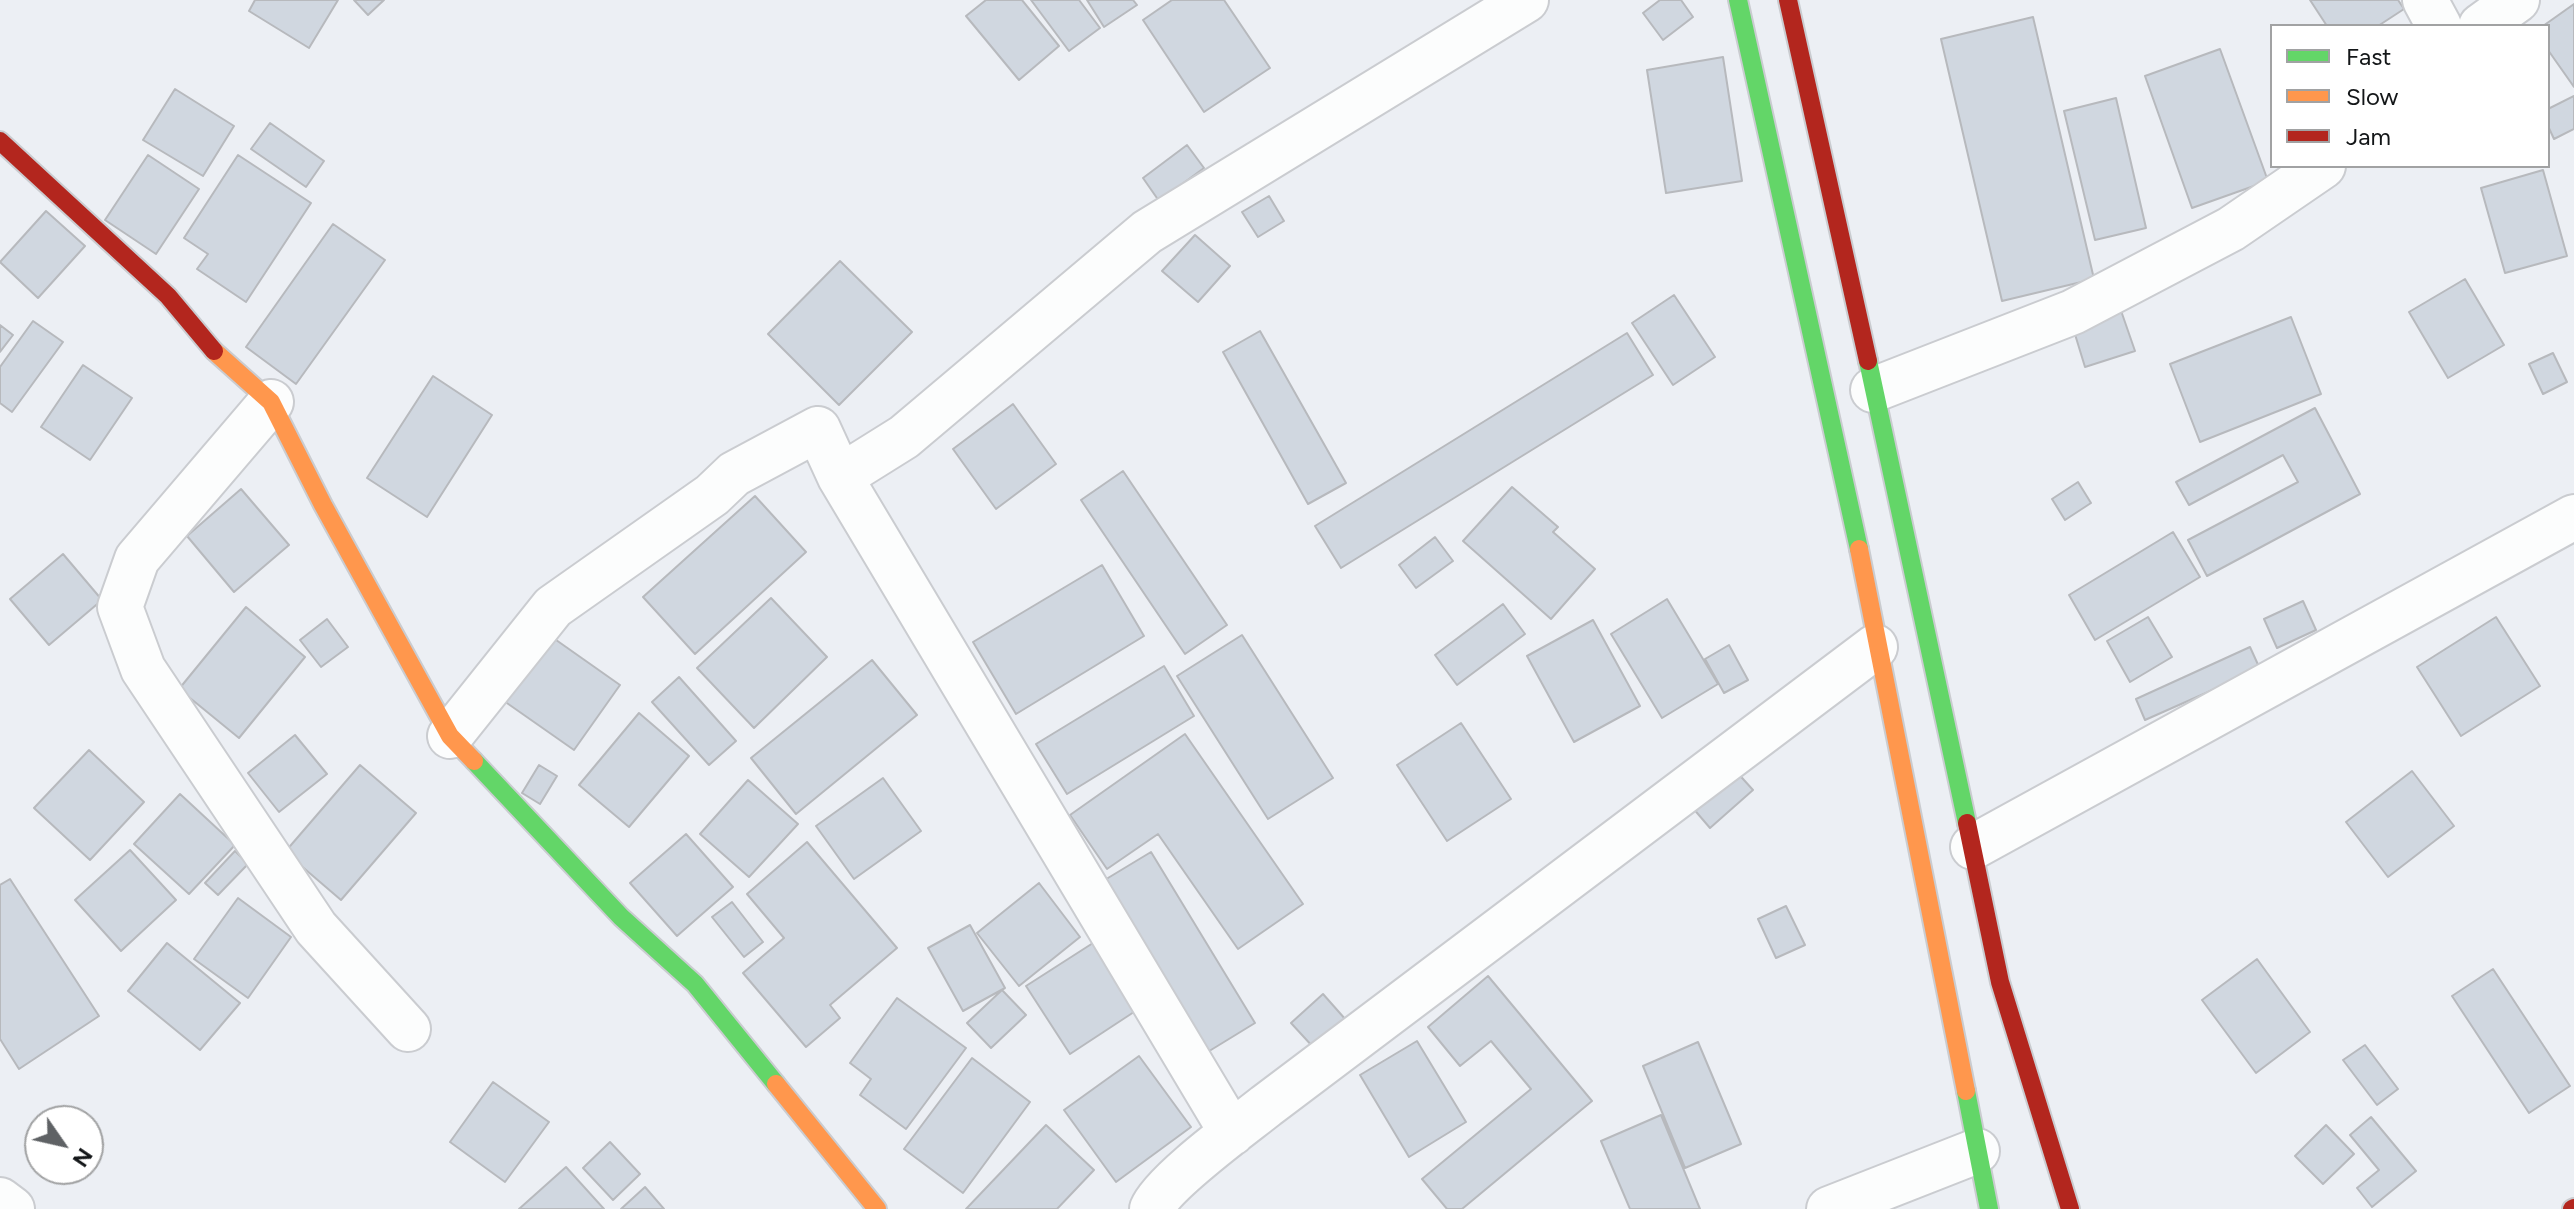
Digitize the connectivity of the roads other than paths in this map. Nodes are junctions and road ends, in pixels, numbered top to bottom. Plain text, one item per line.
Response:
1 (1526, 0) edge
2 (1738, 0) edge
3 (1788, 0) edge
4 (2425, 0) edge
5 (2517, 0) edge
6 (2438, 24) edge
7 (2484, 24) edge
8 (0, 141) edge
9 (2320, 168) edge
10 (1873, 390) junction
11 (271, 402) junction
12 (840, 477) junction
13 (2574, 517) edge
14 (1875, 647) junction
15 (450, 736) junction
16 (1973, 847) junction
17 (408, 1029) dead end
18 (1232, 1133) junction
19 (1977, 1151) junction
20 (0, 1200) edge
21 (12, 1209) edge
22 (877, 1209) edge
23 (1152, 1209) edge
24 (1829, 1209) edge
25 (1989, 1209) edge
26 (2070, 1209) edge

1 - 12 street
2 - 14 main road
3 - 10 main road
4 - 6 street
5 - 7 street
8 - 11 main road
9 - 10 street
10 - 16 main road
11 - 15 main road
11 - 17 street
12 - 15 street
12 - 18 street
13 - 16 street
14 - 18 street
14 - 19 main road
15 - 22 main road
16 - 26 main road
18 - 23 street
19 - 24 street
19 - 25 main road
20 - 21 street

